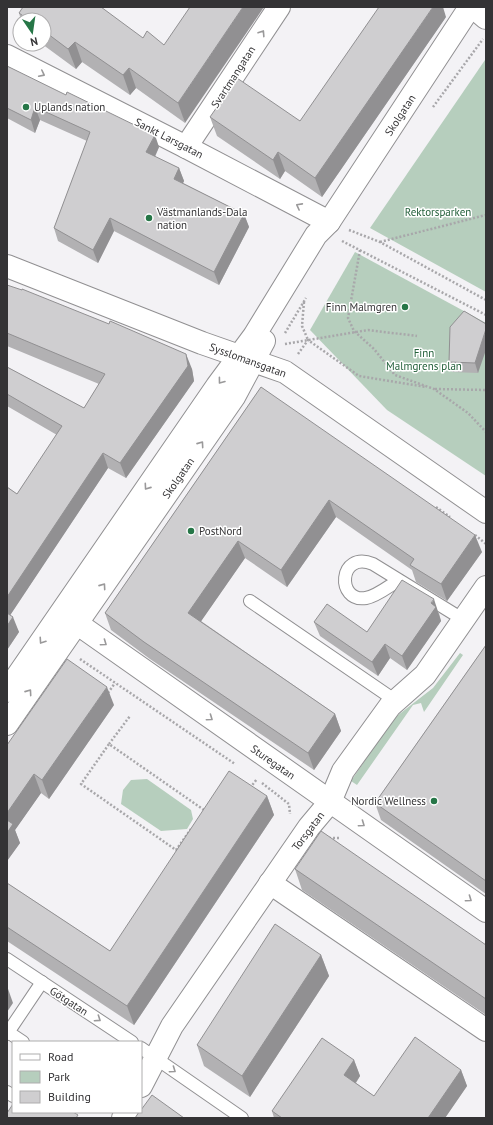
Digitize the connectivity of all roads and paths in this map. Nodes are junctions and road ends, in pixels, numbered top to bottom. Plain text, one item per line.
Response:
1 (279, 7) edge
2 (471, 7) edge
3 (486, 18) edge
4 (7, 56) edge
5 (186, 147) junction
6 (486, 215) edge
7 (339, 230) junction
8 (380, 242) junction
9 (360, 250) junction
10 (7, 266) edge
11 (305, 300) dead end
12 (486, 300) edge
13 (486, 316) edge
14 (354, 331) junction
15 (417, 336) dead end
16 (308, 340) junction
17 (278, 345) dead end
18 (296, 355) dead end
19 (247, 359) junction
20 (434, 389) junction
21 (486, 390) edge
22 (486, 432) edge
23 (486, 512) edge
24 (399, 580) dead end
25 (486, 587) edge
26 (250, 601) dead end
27 (69, 618) junction
28 (464, 620) junction
29 (78, 657) dead end
30 (115, 683) junction
31 (7, 691) edge
32 (106, 695) edge
33 (396, 701) junction
34 (130, 716) dead end
35 (7, 724) edge
36 (109, 744) junction
37 (238, 766) dead end
38 (249, 790) edge
39 (330, 802) junction
40 (200, 816) edge
41 (192, 827) edge
42 (309, 827) junction
43 (344, 840) dead end
44 (270, 884) junction
45 (486, 911) edge
46 (7, 959) edge
47 (42, 982) junction
48 (486, 1030) edge
49 (7, 1033) edge
50 (21, 1041) edge
51 (130, 1041) edge
52 (148, 1053) edge
53 (142, 1081) edge
54 (242, 1118) edge

5 -> 1 street, Svartmangatan
2 - 3 street
2 - 7 street, Skolgatan
4 -> 5 street, Sankt Larsgatan
7 -> 5 street, Sankt Larsgatan
6 - 8 path
7 - 8 path
7 - 9 path
7 - 19 street, Skolgatan
8 - 12 path
9 - 13 path
9 - 14 path
10 - 19 street, Sysslomansgatan
11 - 16 path
14 - 15 path
14 - 16 path
14 - 20 path
16 - 17 path
16 - 18 path
16 - 20 path
19 - 23 street, Sysslomansgatan
19 - 27 street, Skolgatan
20 - 21 path
20 - 22 path
24 - 28 lane
25 - 28 street, Torsgatan
26 - 33 lane
27 -> 31 street, Skolgatan
35 -> 27 street, Skolgatan
27 -> 39 street, Sturegatan
28 - 33 street, Torsgatan
29 - 30 path
30 - 32 path
30 - 37 path
33 - 39 street, Torsgatan
34 - 36 path
36 - 40 path
36 - 41 path
38 - 42 path
39 - 42 street, Torsgatan
39 -> 45 street, Sturegatan
42 - 43 path
42 - 44 street, Torsgatan
44 - 48 street
44 - 52 street, Torsgatan
46 - 47 lane, Götgatan
47 - 49 lane
47 -> 51 lane, Götgatan
49 - 50 lane
52 - 53 street, Torsgatan
52 -> 54 lane

